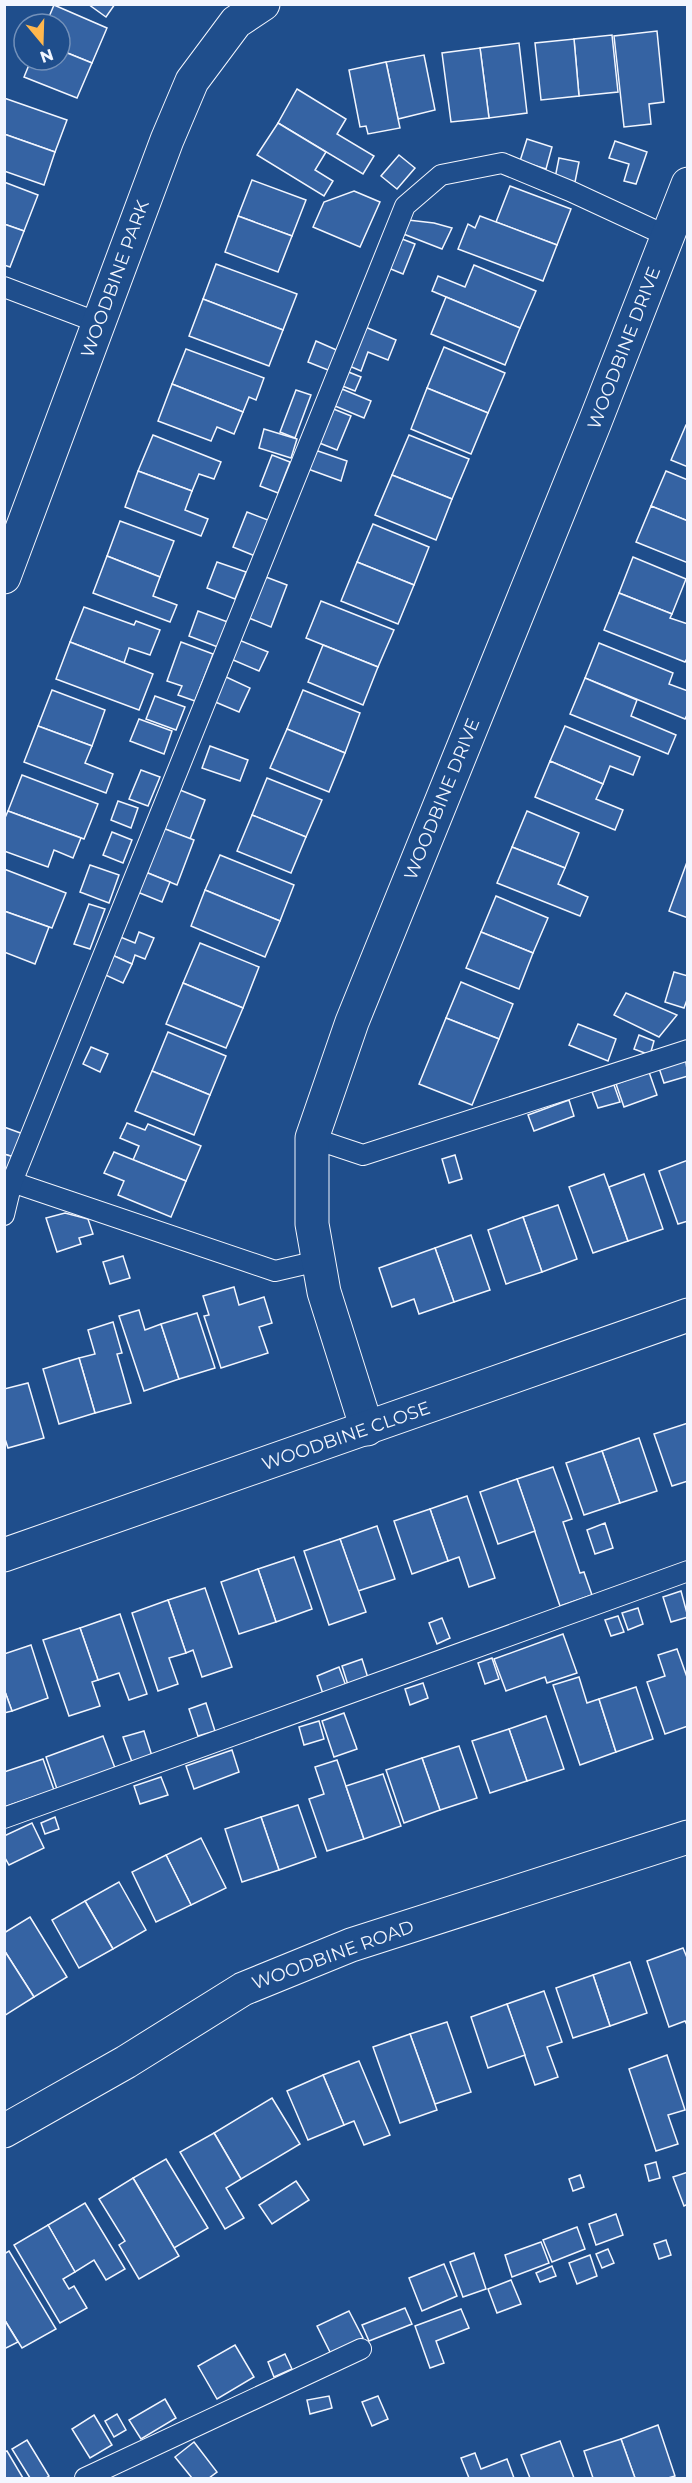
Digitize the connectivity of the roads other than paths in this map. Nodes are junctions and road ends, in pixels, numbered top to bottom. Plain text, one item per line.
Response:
1 (263, 4) edge
2 (687, 184) edge
3 (667, 236) junction
4 (4, 287) edge
5 (99, 323) junction
6 (4, 577) edge
7 (687, 1050) edge
8 (312, 1138) junction
9 (12, 1182) junction
10 (4, 1215) edge
11 (318, 1261) junction
12 (687, 1315) edge
13 (367, 1429) junction
14 (4, 1555) edge
15 (687, 1571) edge
16 (4, 1818) edge
17 (687, 1837) edge
18 (4, 2132) edge
19 (361, 2349) dead end
20 (85, 2478) edge

1 - 5 street, WOODBINE PARK
2 - 3 street, WOODBINE DRIVE
3 - 8 street, WOODBINE DRIVE
3 - 9 lane
4 - 5 lane
5 - 6 street, WOODBINE PARK
7 - 8 lane
8 - 11 street, WOODBINE DRIVE
9 - 10 lane
9 - 11 lane
11 - 13 street, WOODBINE DRIVE
12 - 13 street, WOODBINE CLOSE
13 - 14 street, WOODBINE CLOSE
15 - 16 lane
17 - 18 street, WOODBINE ROAD
19 - 20 lane

